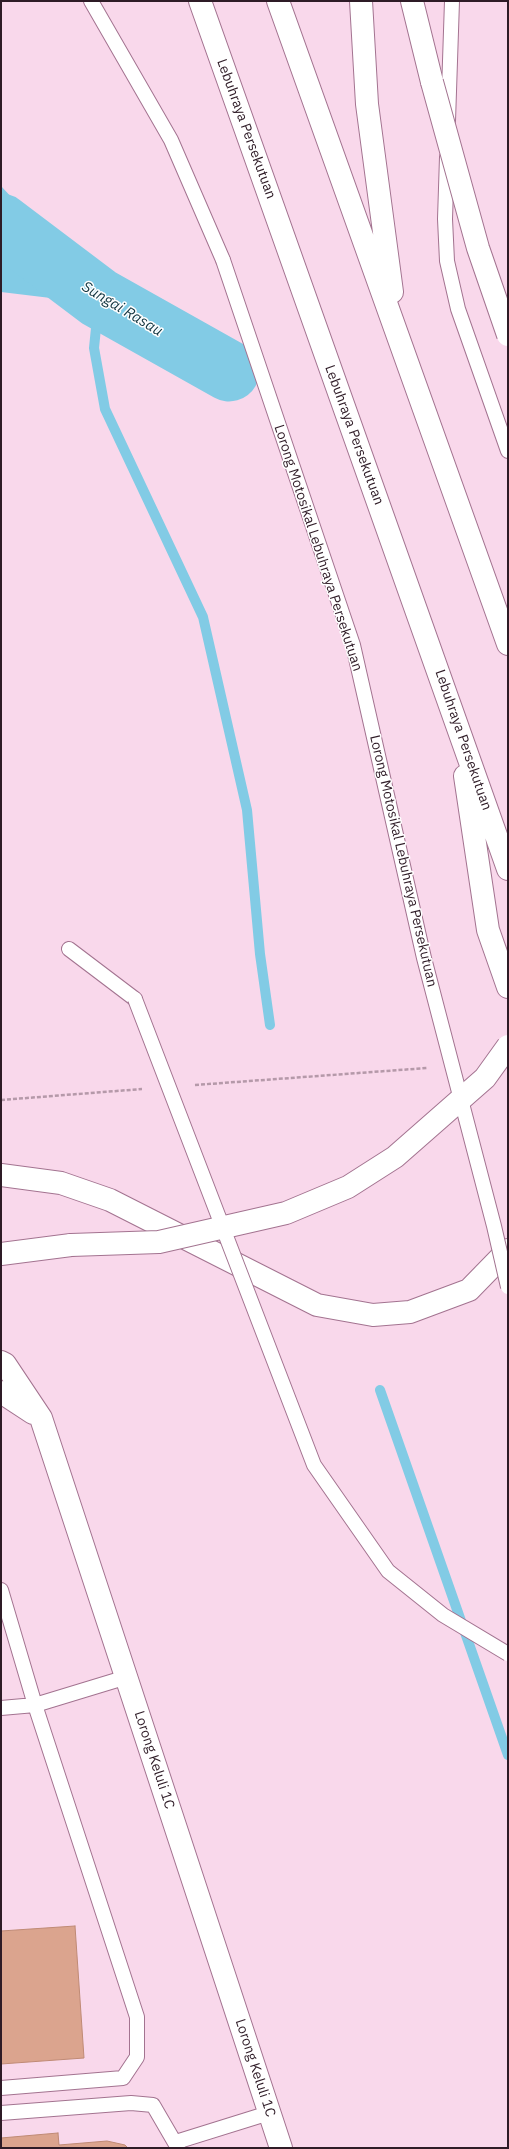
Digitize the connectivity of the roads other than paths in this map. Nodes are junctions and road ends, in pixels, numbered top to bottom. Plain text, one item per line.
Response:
1 (91, 1) edge
2 (200, 1) edge
3 (278, 1) edge
4 (361, 1) edge
5 (412, 1) edge
6 (452, 1) edge
7 (508, 335) edge
8 (398, 336) junction
9 (508, 451) edge
10 (508, 644) edge
11 (458, 728) junction
12 (508, 869) edge
13 (68, 949) dead end
14 (508, 987) edge
15 (508, 1046) edge
16 (1, 1175) edge
17 (1, 1243) edge
18 (71, 1245) junction
19 (508, 1250) edge
20 (1, 1254) edge
21 (508, 1287) edge
22 (1, 1362) edge
23 (1, 1392) edge
24 (41, 1418) junction
25 (1, 1590) edge
26 (508, 1654) edge
27 (127, 1677) junction
28 (35, 1706) junction
29 (1, 1708) edge
30 (1, 2088) edge
31 (1, 2113) edge
32 (269, 2113) junction
33 (177, 2145) edge
34 (281, 2148) edge

1 - 21 lane, Lorong Motosikal Lebuhraya Persekutuan, bridge
2 - 11 main road, Lebuhraya Persekutuan
3 - 8 main road
4 - 8 main road
5 - 7 main road, bridge
6 - 9 lane
8 - 10 main road
11 - 12 main road, Lebuhraya Persekutuan
11 - 14 main road
13 - 26 lane, bridge
15 - 18 main road, bridge
16 - 19 main road
17 - 18 main road
18 - 20 main road
22 - 24 main road, Lorong Keluli 1C
23 - 24 main road
24 - 27 main road, Lorong Keluli 1C
25 - 28 lane
27 - 28 lane
27 - 32 main road, Lorong Keluli 1C
28 - 29 lane
28 - 30 lane
31 - 33 lane
32 - 33 lane
32 - 34 main road, Lorong Keluli 1C

